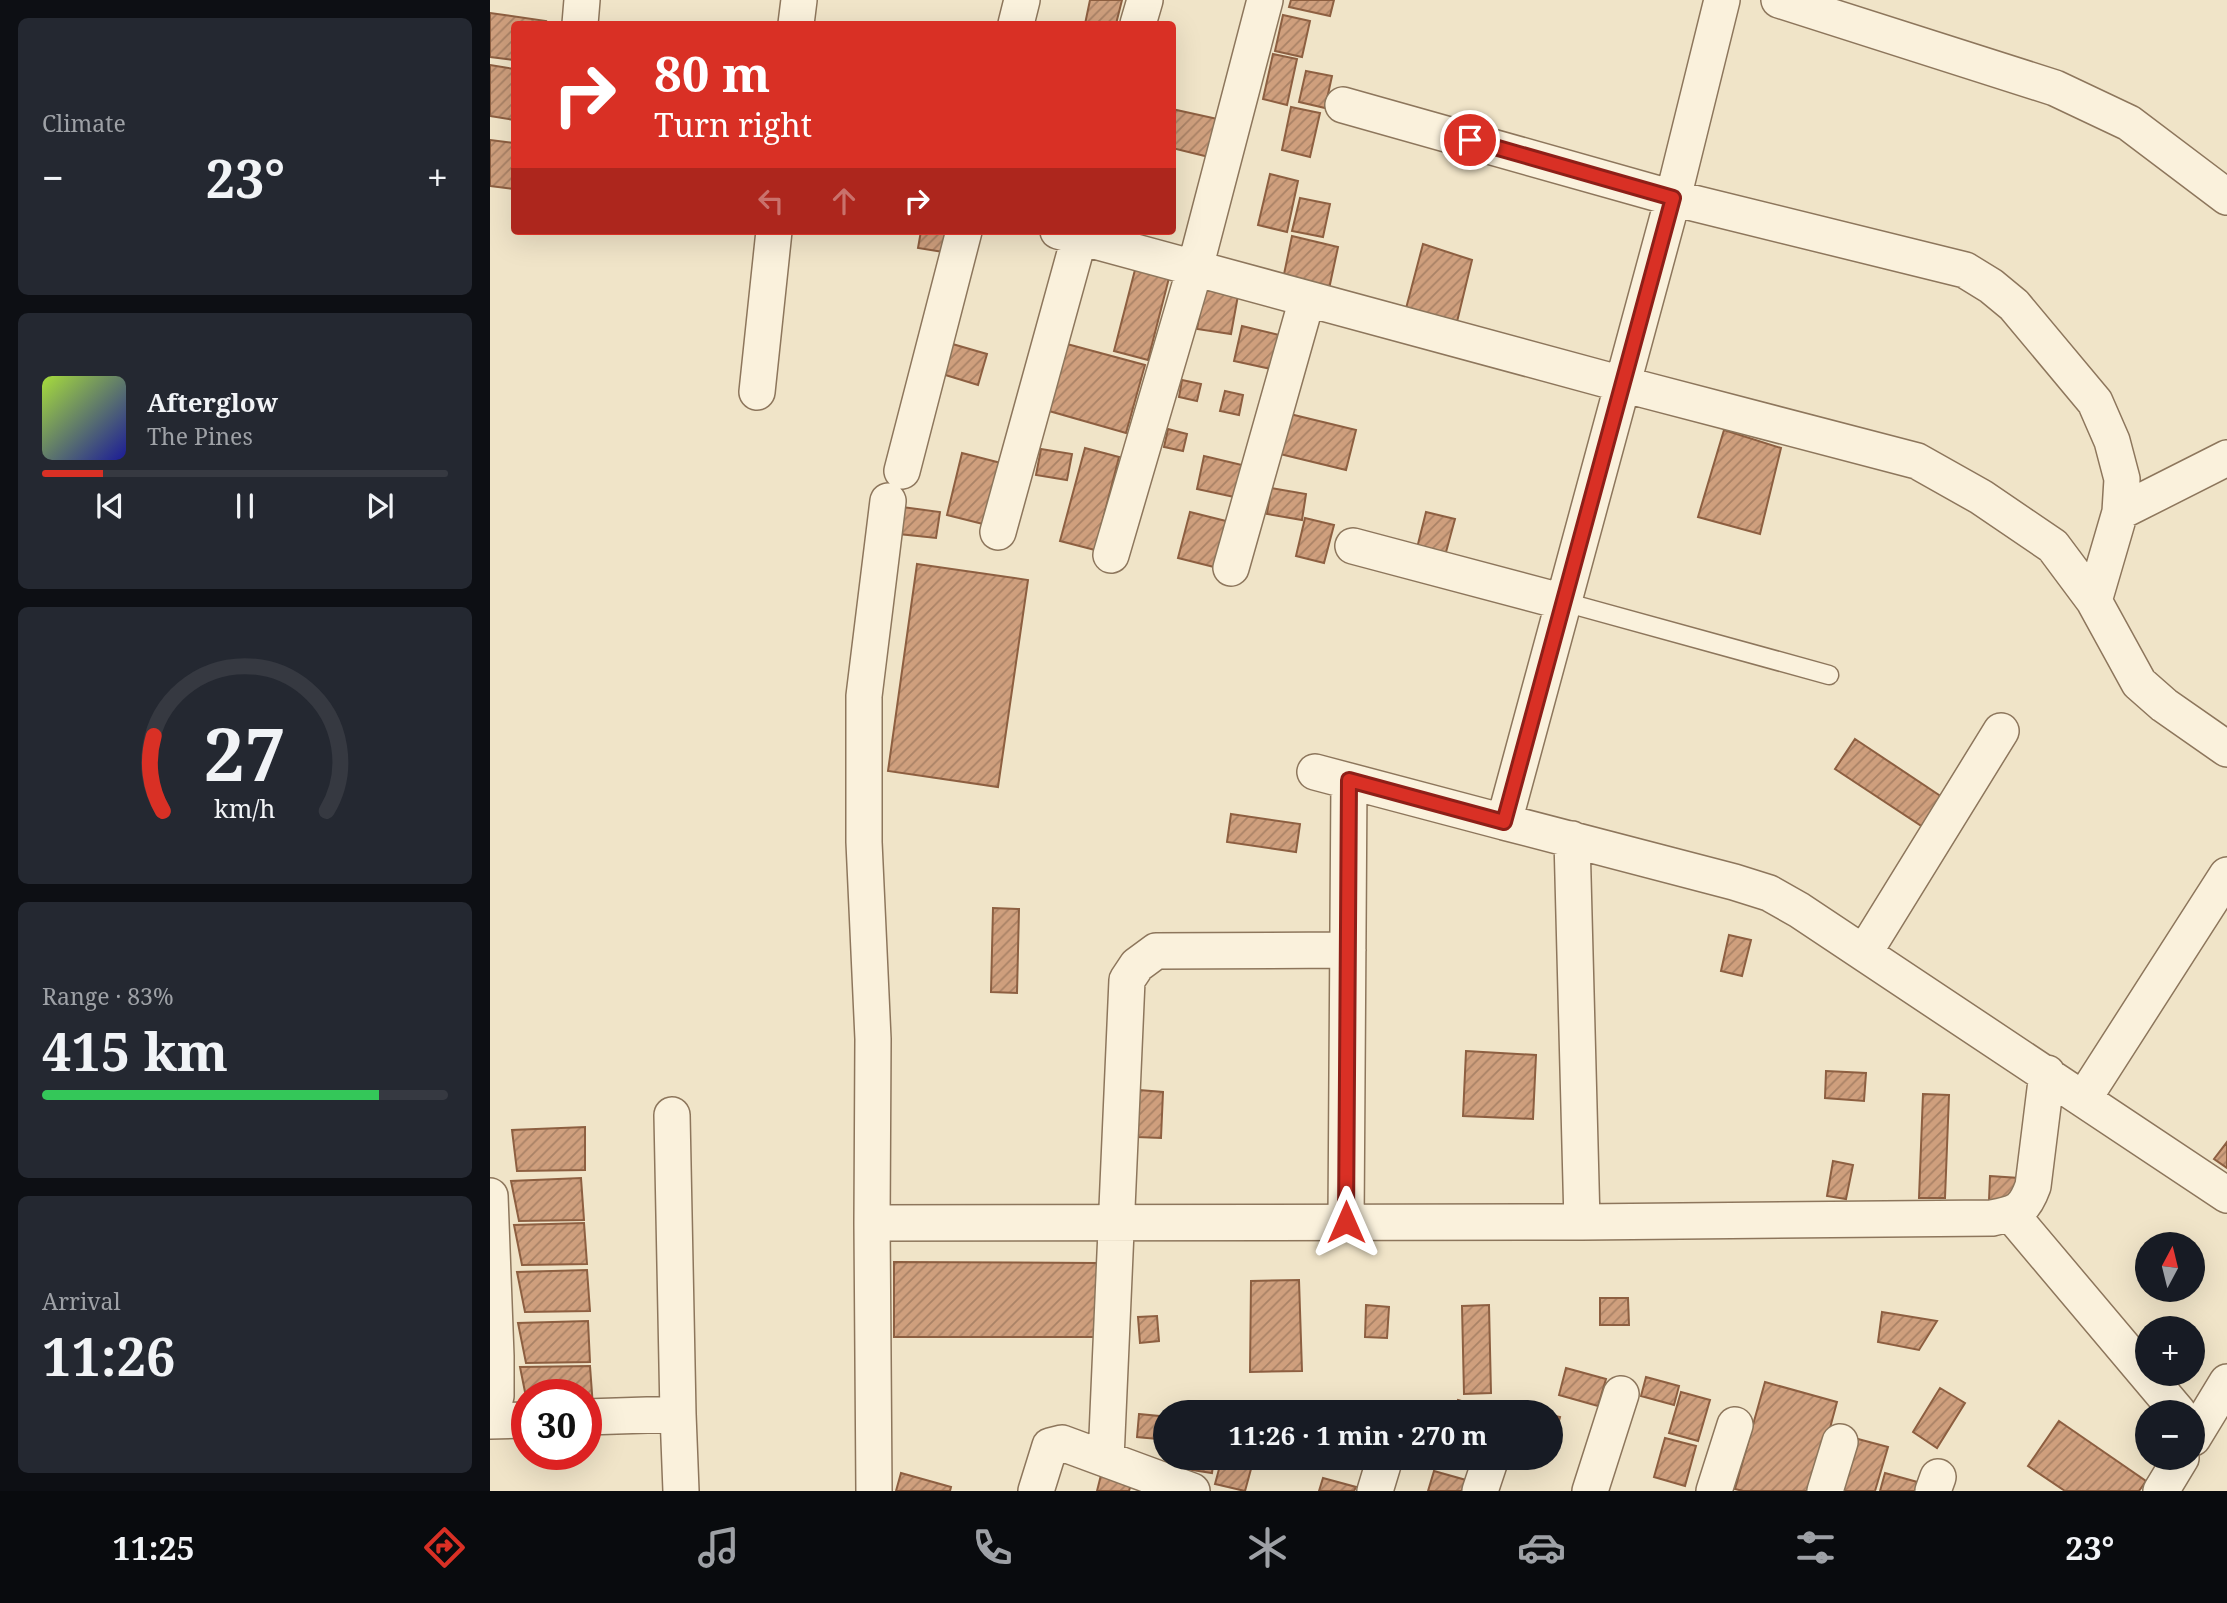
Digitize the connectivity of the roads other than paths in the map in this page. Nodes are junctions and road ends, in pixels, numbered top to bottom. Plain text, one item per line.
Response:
1 (582, 0) edge
2 (799, 0) edge
3 (1022, 0) edge
4 (1144, 0) edge
5 (1265, 0) edge
6 (1722, 0) edge
7 (1779, 0) edge
8 (580, 21) edge
9 (796, 21) edge
10 (1017, 21) edge
11 (1139, 21) edge
12 (1343, 104) dead end
13 (2227, 197) edge
14 (1673, 198) junction
15 (774, 235) edge
16 (963, 235) edge
17 (1072, 235) edge
18 (1080, 235) edge
19 (1195, 268) junction
20 (1307, 299) junction
21 (1622, 384) junction
22 (757, 392) dead end
23 (2227, 458) edge
24 (2120, 512) junction
25 (998, 532) dead end
26 (1353, 546) dead end
27 (1111, 555) dead end
28 (1231, 568) dead end
29 (2094, 601) junction
30 (1564, 602) junction
31 (1829, 675) dead end
32 (2001, 731) dead end
33 (2227, 749) edge
34 (1315, 772) dead end
35 (1349, 780) junction
36 (1504, 822) junction
37 (1572, 839) junction
38 (2227, 875) edge
39 (1348, 950) junction
40 (1864, 953) junction
41 (2048, 1073) junction
42 (2084, 1098) junction
43 (672, 1115) dead end
44 (2227, 1195) edge
45 (490, 1196) edge
46 (2011, 1214) junction
47 (1346, 1222) junction
48 (1582, 1222) junction
49 (872, 1223) junction
50 (1116, 1223) junction
51 (2227, 1382) edge
52 (1621, 1394) dead end
53 (2161, 1400) edge
54 (2205, 1411) edge
55 (678, 1414) junction
56 (602, 1416) edge
57 (490, 1419) edge
58 (511, 1420) edge
59 (1735, 1425) dead end
60 (1840, 1442) dead end
61 (1106, 1459) junction
62 (1381, 1470) edge
63 (1487, 1470) edge
64 (2171, 1470) edge
65 (1151, 1484) edge
66 (681, 1491) edge
67 (874, 1491) edge
68 (1036, 1491) edge
69 (1192, 1491) edge
70 (1375, 1491) edge
71 (1480, 1491) edge
72 (1590, 1491) edge
73 (1714, 1491) edge
74 (1825, 1491) edge
75 (2161, 1491) edge

1 - 8 street
2 - 9 street
3 - 10 street
4 - 11 street
5 - 19 street
6 - 14 street
7 - 13 street
12 - 14 street
14 - 21 street
14 - 24 street
15 - 22 street
16 - 49 street
17 - 25 street
18 - 19 street
19 - 20 street
19 - 27 street
20 - 21 street
20 - 28 street
21 - 29 street
21 - 30 street
23 - 24 street
24 - 29 street
26 - 30 street
29 - 33 street
30 - 31 lane
30 - 36 street
32 - 40 street
34 - 35 street
35 - 36 street
35 - 39 street
36 - 37 street
37 - 40 street
37 - 48 street
38 - 42 street
39 - 47 street
39 - 50 street
40 - 41 street
41 - 42 street
41 - 46 street
42 - 44 street
43 - 55 street
45 - 57 street
46 - 48 street
46 - 53 street
47 - 48 street
47 - 50 street
49 - 50 street
49 - 67 street
50 - 61 street
51 - 54 street
52 - 72 street
55 - 56 street
55 - 66 street
57 - 58 street
59 - 73 street
60 - 74 street
61 - 65 street
61 - 68 street
62 - 70 street
63 - 71 street
64 - 75 street
65 - 69 street

